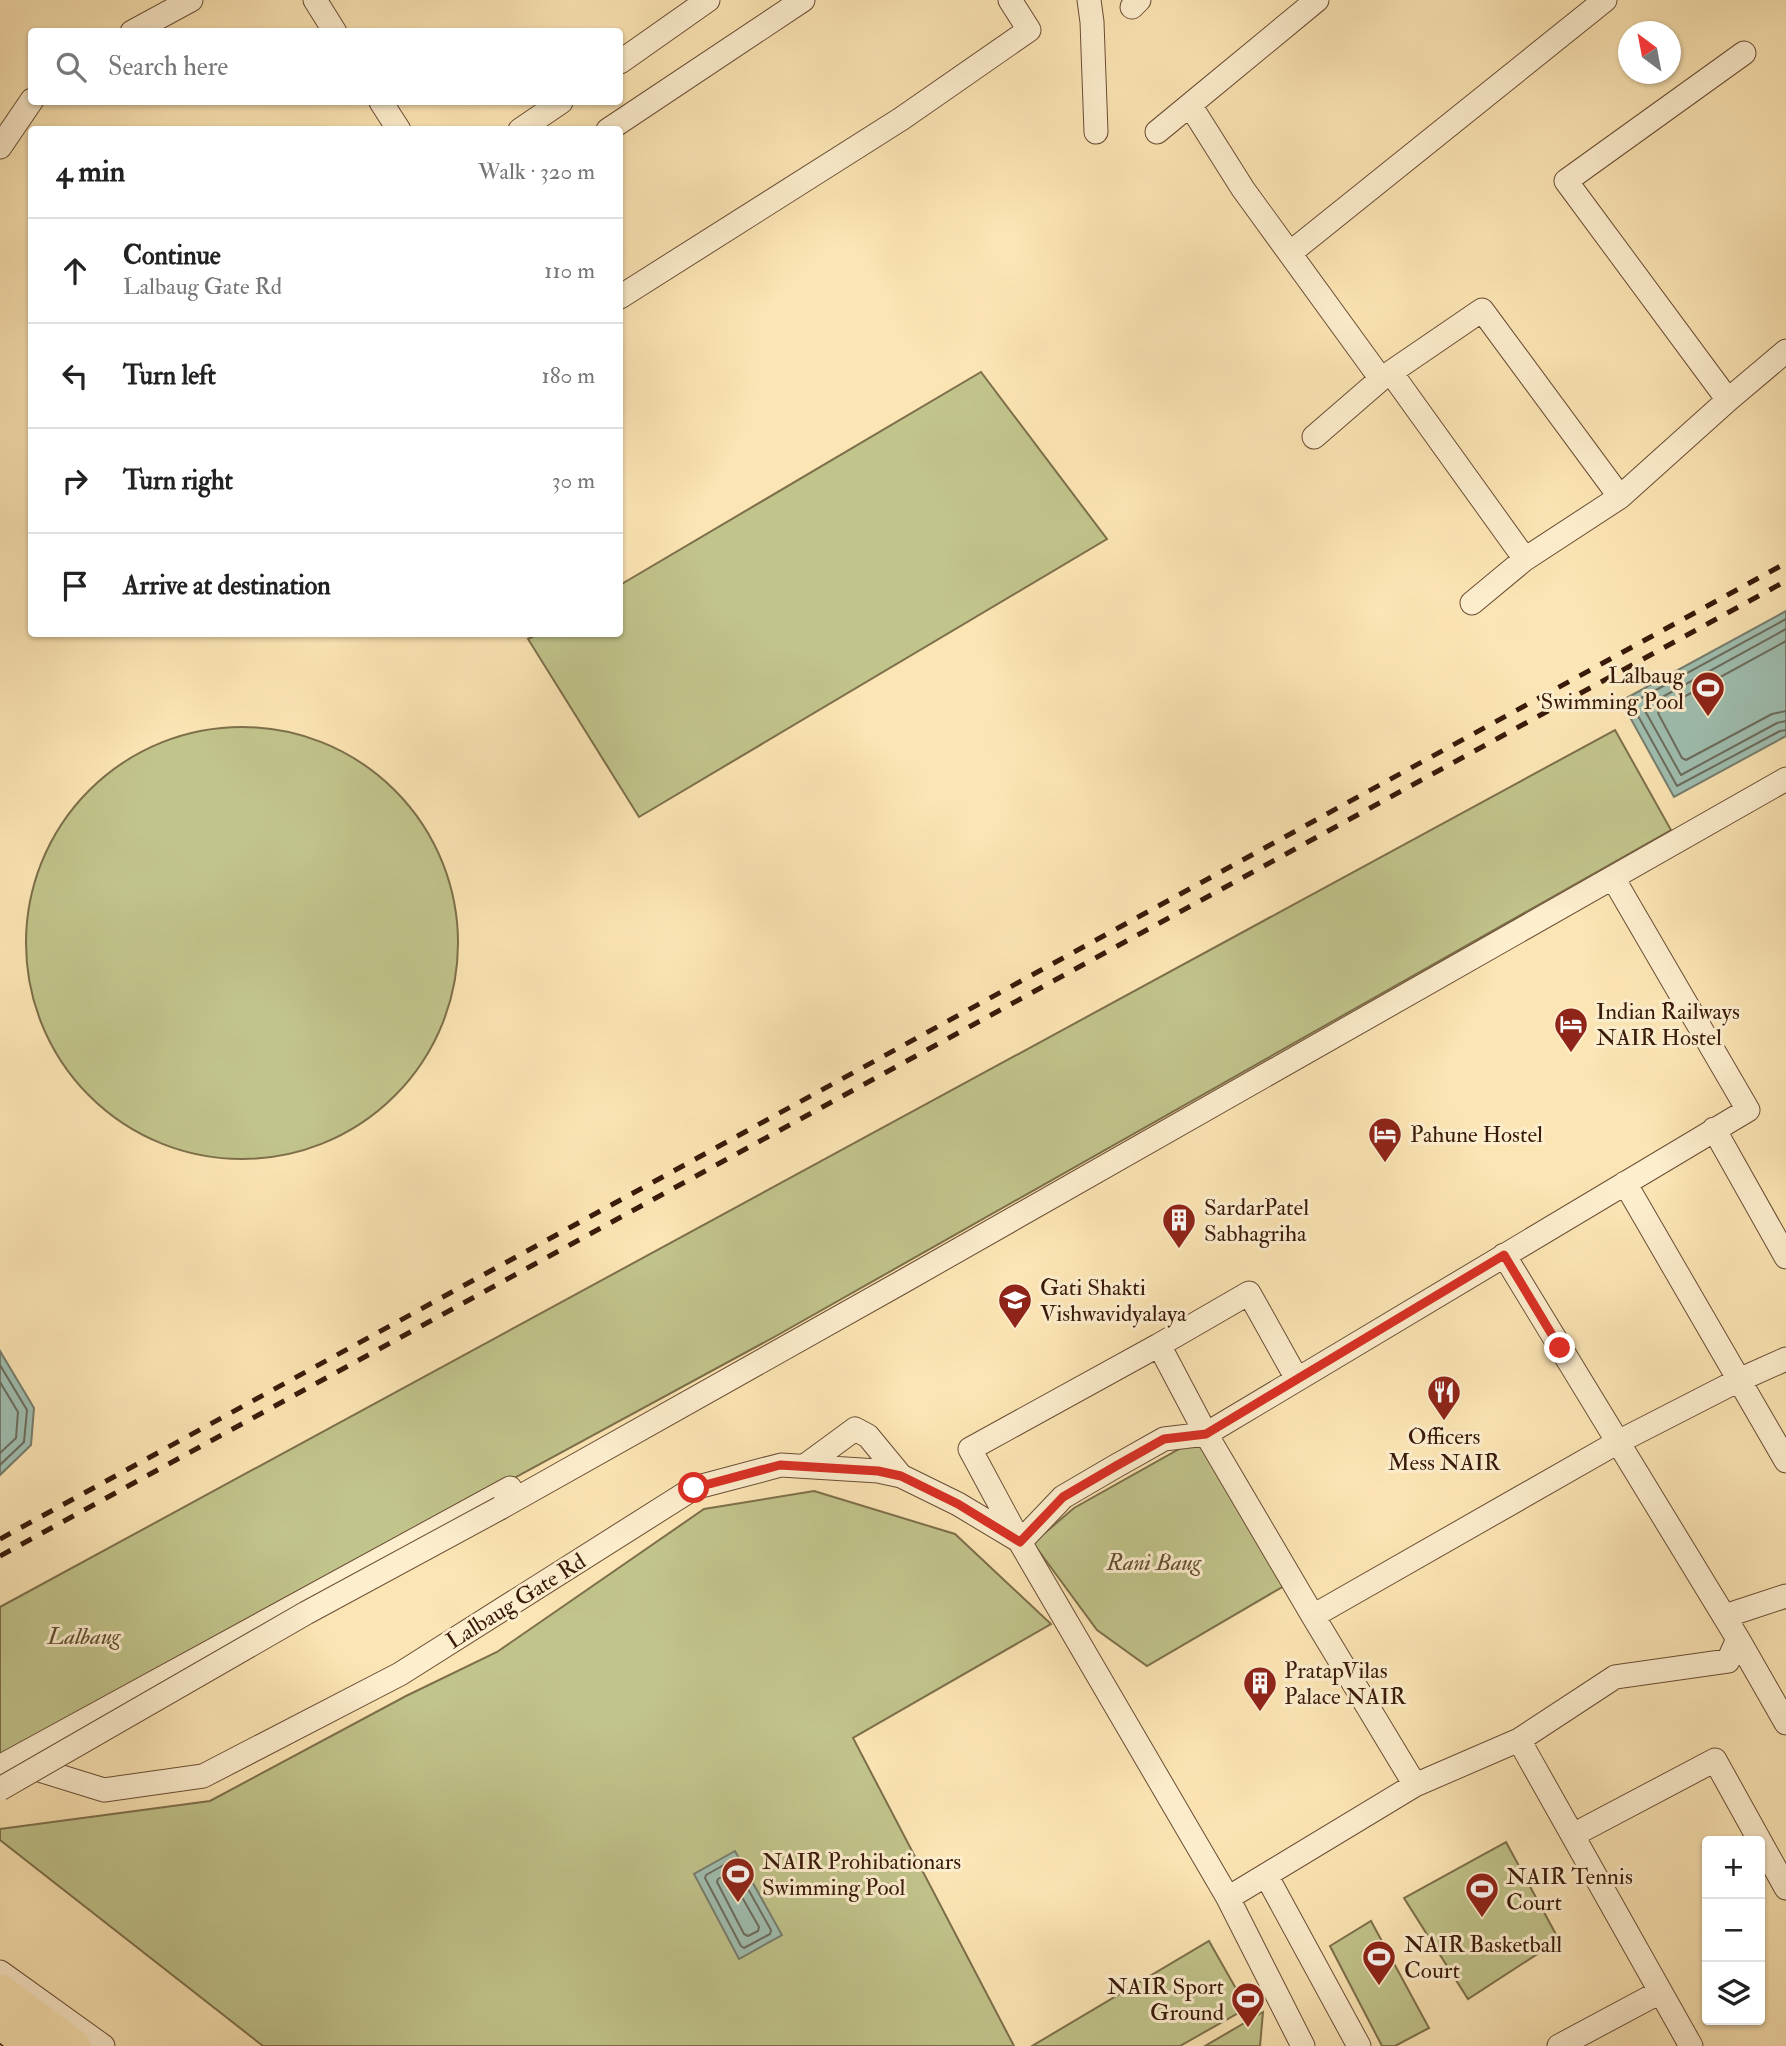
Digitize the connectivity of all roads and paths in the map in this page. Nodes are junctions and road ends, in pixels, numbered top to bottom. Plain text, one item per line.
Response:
1 (191, 0) edge
2 (315, 0) edge
3 (708, 0) edge
4 (803, 0) edge
5 (1010, 0) edge
6 (1089, 0) edge
7 (1317, 0) edge
8 (1605, 0) edge
9 (139, 28) edge
10 (332, 28) edge
11 (1744, 53) dead end
12 (623, 60) edge
13 (29, 105) edge
14 (383, 105) edge
15 (557, 105) edge
16 (1190, 105) junction
17 (396, 126) edge
18 (526, 126) edge
19 (614, 126) edge
20 (1096, 132) dead end
21 (1157, 132) dead end
22 (0, 147) edge
23 (1290, 253) junction
24 (623, 295) edge
25 (1786, 351) edge
26 (1387, 377) junction
27 (1728, 400) junction
28 (1314, 437) dead end
29 (1620, 497) junction
30 (1525, 559) junction
31 (1472, 603) dead end
32 (1786, 779) edge
33 (1613, 878) junction
34 (1714, 1129) junction
35 (1625, 1183) junction
36 (1504, 1255) junction
37 (1786, 1257) edge
38 (902, 1282) junction
39 (1159, 1345) junction
40 (1786, 1360) edge
41 (1297, 1379) junction
42 (1739, 1380) junction
43 (1206, 1434) junction
44 (1618, 1442) junction
45 (1786, 1461) edge
46 (806, 1465) junction
47 (901, 1476) junction
48 (1020, 1542) junction
49 (1786, 1596) edge
50 (1313, 1616) junction
51 (1725, 1616) junction
52 (1738, 1639) junction
53 (1786, 1723) edge
54 (1519, 1740) junction
55 (5, 1764) edge
56 (1415, 1785) junction
57 (0, 1788) edge
58 (1573, 1835) junction
59 (1266, 1875) junction
60 (1786, 1888) edge
61 (1228, 1898) junction
62 (0, 1972) edge
63 (0, 1991) edge
64 (1660, 1992) junction
65 (0, 2022) edge
66 (31, 2046) edge
67 (74, 2046) edge
68 (103, 2046) edge
69 (1303, 2046) edge
70 (1359, 2046) edge
71 (1559, 2046) edge
72 (1690, 2046) edge

1 - 9 street
2 - 10 street
3 - 12 street
4 - 19 street
5 - 24 street
6 - 20 street
7 - 16 street
8 - 23 street
11 - 27 street
13 - 22 street
14 - 17 street
15 - 18 street
16 - 21 street
16 - 23 street
23 - 26 street
25 - 27 street
26 - 28 street
26 - 29 street
26 - 30 street
27 - 29 street
29 - 30 street
30 - 31 street
32 - 33 street
33 - 34 street
33 - 38 street
34 - 35 street
34 - 37 street
35 - 36 street
35 - 42 street
36 - 41 street
36 - 44 street
38 - 55 street
38 - 57 street, bridge
39 - 41 street
39 - 43 street
39 - 48 street
40 - 42 street
41 - 43 street
42 - 44 street
42 - 45 street
43 - 48 street
43 - 50 street
44 - 50 street
44 - 51 street
46 - 47 street, Lalbaug Gate Rd
46 - 47 street
46 - 55 street, Lalbaug Gate Rd
47 - 48 street, Lalbaug Gate Rd
48 - 61 street
49 - 51 street
50 - 56 street
51 - 52 street
52 - 53 street
52 - 54 street
54 - 56 street
54 - 58 street
56 - 59 street
58 - 60 street
58 - 64 street
59 - 61 street
59 - 70 street
61 - 69 street
62 - 68 street
63 - 67 highway
64 - 71 street
64 - 72 street
65 - 66 highway

